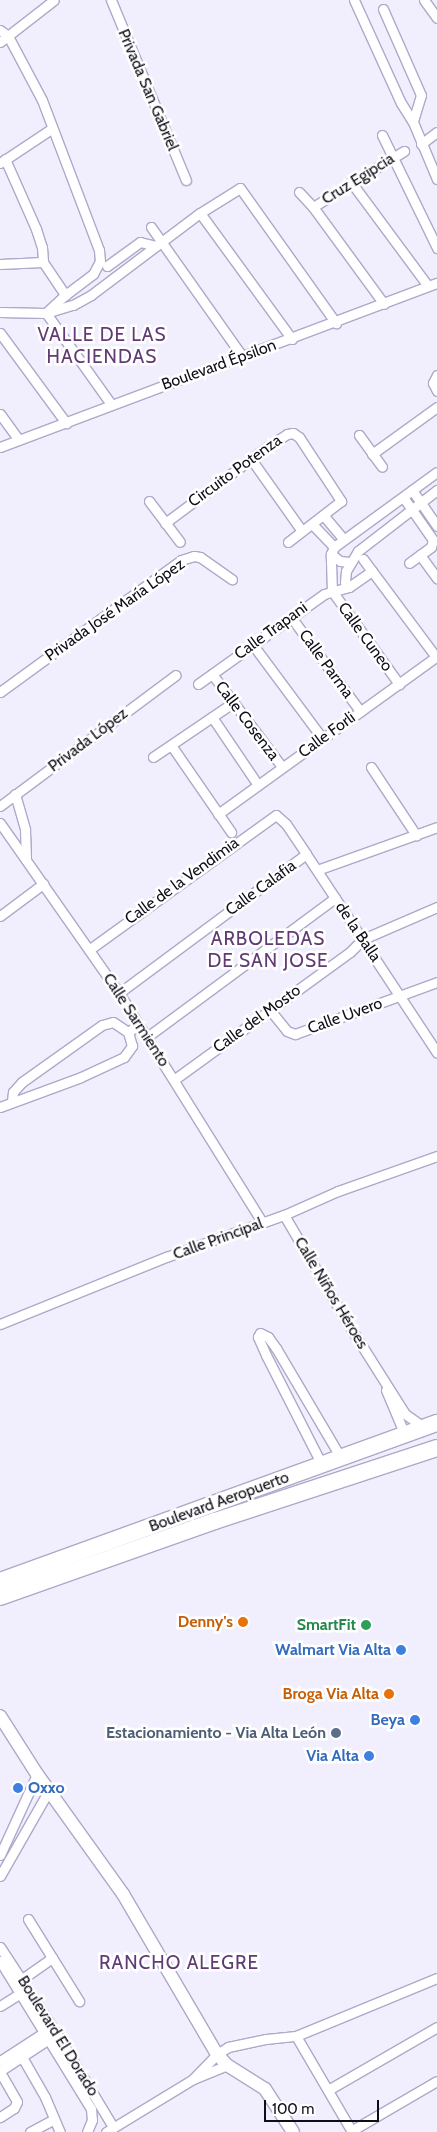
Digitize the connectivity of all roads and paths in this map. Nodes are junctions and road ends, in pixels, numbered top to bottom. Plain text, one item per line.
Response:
1 (54, 0) edge
2 (111, 0) edge
3 (354, 0) edge
4 (424, 0) edge
5 (384, 9) dead end
6 (437, 18) edge
7 (0, 30) edge
8 (8, 36) junction
9 (0, 42) edge
10 (413, 122) junction
11 (51, 129) junction
12 (437, 132) edge
13 (382, 135) dead end
14 (421, 144) junction
15 (404, 151) dead end
16 (394, 158) junction
17 (3, 161) edge
18 (437, 178) edge
19 (186, 180) dead end
20 (351, 182) junction
21 (299, 192) dead end
22 (313, 207) junction
23 (200, 213) junction
24 (151, 227) dead end
25 (159, 244) junction
26 (437, 248) edge
27 (43, 262) junction
28 (0, 264) edge
29 (103, 264) junction
30 (118, 274) junction
31 (437, 283) edge
32 (428, 286) junction
33 (65, 295) junction
34 (384, 304) junction
35 (0, 312) edge
36 (46, 314) junction
37 (336, 323) junction
38 (0, 333) edge
39 (292, 339) junction
40 (242, 356) junction
41 (437, 375) edge
42 (437, 391) edge
43 (112, 404) junction
44 (437, 407) edge
45 (0, 414) edge
46 (66, 423) junction
47 (359, 435) dead end
48 (19, 440) junction
49 (0, 447) edge
50 (372, 454) junction
51 (251, 459) junction
52 (382, 467) dead end
53 (437, 472) edge
54 (412, 490) junction
55 (437, 490) edge
56 (403, 497) junction
57 (149, 501) dead end
58 (421, 502) junction
59 (412, 509) junction
60 (324, 516) junction
61 (165, 523) junction
62 (312, 524) junction
63 (437, 526) edge
64 (302, 531) junction
65 (343, 539) junction
66 (180, 542) dead end
67 (288, 542) dead end
68 (333, 551) junction
69 (420, 555) junction
70 (363, 558) dead end
71 (350, 562) junction
72 (409, 563) dead end
73 (372, 571) junction
74 (437, 578) edge
75 (232, 579) dead end
76 (349, 587) junction
77 (332, 591) junction
78 (291, 617) junction
79 (253, 645) junction
80 (437, 656) edge
81 (212, 674) junction
82 (176, 675) dead end
83 (198, 684) dead end
84 (399, 684) junction
85 (0, 692) edge
86 (234, 702) junction
87 (360, 711) junction
88 (212, 717) junction
89 (322, 738) junction
90 (171, 745) junction
91 (154, 757) dead end
92 (282, 767) junction
93 (371, 767) dead end
94 (258, 785) junction
95 (16, 794) junction
96 (0, 806) edge
97 (218, 814) junction
98 (276, 815) joint
99 (0, 823) edge
100 (437, 827) edge
101 (231, 832) dead end
102 (416, 835) junction
103 (306, 854) junction
104 (26, 860) junction
105 (316, 870) junction
106 (43, 884) junction
107 (335, 898) junction
108 (437, 907) edge
109 (0, 916) edge
110 (363, 939) junction
111 (90, 949) junction
112 (437, 982) edge
113 (119, 993) junction
114 (401, 996) junction
115 (270, 1010) junction
116 (138, 1025) junction
117 (128, 1032) junction
118 (147, 1038) junction
119 (433, 1041) edge
120 (437, 1053) edge
121 (175, 1079) junction
122 (12, 1101) junction
123 (0, 1106) edge
124 (437, 1156) edge
125 (284, 1215) junction
126 (262, 1222) junction
127 (0, 1324) edge
128 (379, 1371) junction
129 (431, 1426) edge
130 (405, 1435) junction
131 (437, 1448) edge
132 (341, 1458) junction
133 (322, 1465) junction
134 (0, 1581) edge
135 (17, 1591) junction
136 (0, 1597) edge
137 (0, 1605) edge
138 (0, 1716) edge
139 (37, 1774) junction
140 (49, 1790) junction
141 (22, 1807) junction
142 (35, 1815) junction
143 (1, 1854) edge
144 (11, 1858) junction
145 (0, 1876) edge
146 (28, 1919) dead end
147 (0, 1947) edge
148 (52, 1958) junction
149 (0, 1961) edge
150 (437, 1978) edge
151 (22, 1979) junction
152 (29, 1988) junction
153 (20, 1993) junction
154 (79, 2001) dead end
155 (0, 2006) edge
156 (437, 2027) edge
157 (55, 2030) junction
158 (47, 2036) junction
159 (296, 2036) junction
160 (217, 2054) junction
161 (22, 2057) junction
162 (0, 2061) edge
163 (227, 2065) junction
164 (0, 2072) edge
165 (193, 2079) junction
166 (437, 2081) edge
167 (328, 2090) junction
168 (0, 2117) edge
169 (54, 2119) junction
170 (110, 2130) edge
171 (30, 2132) edge
172 (60, 2132) edge
173 (87, 2132) edge
174 (293, 2132) edge
175 (352, 2132) edge

1 - 8 street
2 - 19 street, Privada San Gabriel
3 - 10 street
4 - 6 street
5 - 10 street
7 - 8 street
8 - 9 street
8 - 11 street
10 - 14 street
11 - 17 street
11 - 29 street
12 - 14 street
13 - 16 street
14 - 18 street
15 - 16 street, Cruz Egipcia
16 - 20 street, Cruz Egipcia
16 - 26 street
17 - 27 street
20 - 22 street, Cruz Egipcia
20 - 32 street
21 - 22 street
22 - 34 street
23 - 25 street
23 - 37 street
23 - 39 street
24 - 25 street
25 - 29 street
25 - 30 street
25 - 40 street
27 - 28 street
27 - 33 street
29 - 30 street
29 - 33 street
30 - 36 street
31 - 32 street, Boulevard Épsilon
32 - 34 street, Boulevard Épsilon
33 - 36 street
34 - 37 street, Boulevard Épsilon
35 - 36 street
36 - 43 street
37 - 39 street, Boulevard Épsilon
38 - 46 street
39 - 40 street, Boulevard Épsilon
40 - 43 street, Boulevard Épsilon
41 - 42 street
43 - 46 street, Boulevard Épsilon
44 - 50 street
45 - 48 street
46 - 48 street, Boulevard Épsilon
47 - 50 street
48 - 49 street, Boulevard Épsilon
50 - 52 street
51 - 60 street, Circuito Potenza
51 - 61 street, Circuito Potenza
51 - 64 street
53 - 54 street
54 - 56 street
54 - 58 street
55 - 58 street
56 - 59 street
56 - 65 street
57 - 61 street
58 - 59 street
58 - 63 street
59 - 69 street
59 - 71 street
60 - 62 street, Circuito Potenza
60 - 65 street
61 - 66 street
62 - 64 street, Circuito Potenza
62 - 68 street
64 - 67 street, Circuito Potenza
65 - 68 street
68 - 71 street
68 - 77 street
69 - 72 street
69 - 74 street
70 - 73 street, Calle Forli
71 - 76 street
73 - 76 street
73 - 80 street, Calle Forli
75 - 85 street, Privada José María López
76 - 77 street, Calle Trapani
77 - 78 street, Calle Trapani
77 - 84 street, Calle Cuneo
78 - 79 street, Calle Trapani
78 - 87 street, Calle Parma
79 - 81 street, Calle Trapani
79 - 89 street
80 - 84 street, Calle Forli
81 - 83 street, Calle Trapani
81 - 86 street, Calle Cosenza
82 - 95 street, Privada López
84 - 87 street, Calle Forli
86 - 88 street
86 - 92 street, Calle Cosenza
87 - 89 street, Calle Forli
88 - 90 street
88 - 94 street
89 - 92 street, Calle Forli
90 - 91 street
90 - 97 street
92 - 94 street, Calle Forli
93 - 102 street
94 - 97 street, Calle Forli
95 - 96 street, Privada López
95 - 104 street
97 - 101 street
98 - 103 street, de la Balla
98 - 111 street, Calle de la Vendimia
99 - 104 street, Calle Sarmiento
100 - 102 street
102 - 105 street
103 - 105 street, de la Balla
103 - 113 street, Calle Calafia
104 - 106 street, Calle Sarmiento
105 - 107 street, de la Balla
106 - 109 street
106 - 111 street, Calle Sarmiento
107 - 110 street, de la Balla
107 - 118 street
108 - 110 street, Calle del Mosto
110 - 114 street, de la Balla
110 - 115 street, Calle del Mosto
111 - 113 street, Calle Sarmiento
112 - 114 street
113 - 116 street, Calle Sarmiento
114 - 115 street, Calle Uvero
114 - 119 street, de la Balla
115 - 121 street, Calle del Mosto
116 - 117 street
116 - 118 street, Calle Sarmiento
117 - 122 street
117 - 122 street
118 - 121 street, Calle Sarmiento
119 - 120 street, de la Balla
121 - 126 street, Calle Sarmiento
122 - 123 street
124 - 125 street, Calle Principal
125 - 126 street, Calle Principal
125 - 128 street, Calle Niños Héroes
126 - 127 street, Calle Principal
128 - 129 street, Calle Niños Héroes
128 - 130 street, Calle Niños Héroes
129 - 130 highway, Boulevard Aeropuerto
130 - 132 highway, Boulevard Aeropuerto
131 - 135 highway, Boulevard Aeropuerto
132 - 133 highway, Boulevard Aeropuerto
132 - 133 street
133 - 134 highway, Boulevard Aeropuerto
135 - 136 highway, Boulevard Aeropuerto
135 - 137 highway
138 - 139 street
139 - 140 street
139 - 141 street
140 - 142 street
140 - 160 street
141 - 142 street
141 - 143 street
142 - 144 street
143 - 144 street
144 - 145 street
146 - 148 street
147 - 151 street, Boulevard El Dorado
148 - 151 street
148 - 154 street
149 - 153 street, Boulevard El Dorado
150 - 159 street
151 - 152 street, Boulevard El Dorado
152 - 153 street
152 - 157 street, Boulevard El Dorado
153 - 155 street
153 - 158 street, Boulevard El Dorado
156 - 167 street
157 - 158 street
157 - 170 street, Boulevard El Dorado
158 - 161 street
158 - 162 street
158 - 173 street, Boulevard El Dorado
159 - 160 street
159 - 167 street
160 - 163 street
160 - 165 street, Boulevard El Dorado
161 - 164 street
161 - 169 street
163 - 165 street, Boulevard El Dorado
163 - 174 street
164 - 168 street
165 - 170 street, Boulevard El Dorado
166 - 175 street
167 - 175 street
169 - 171 street
169 - 172 street

